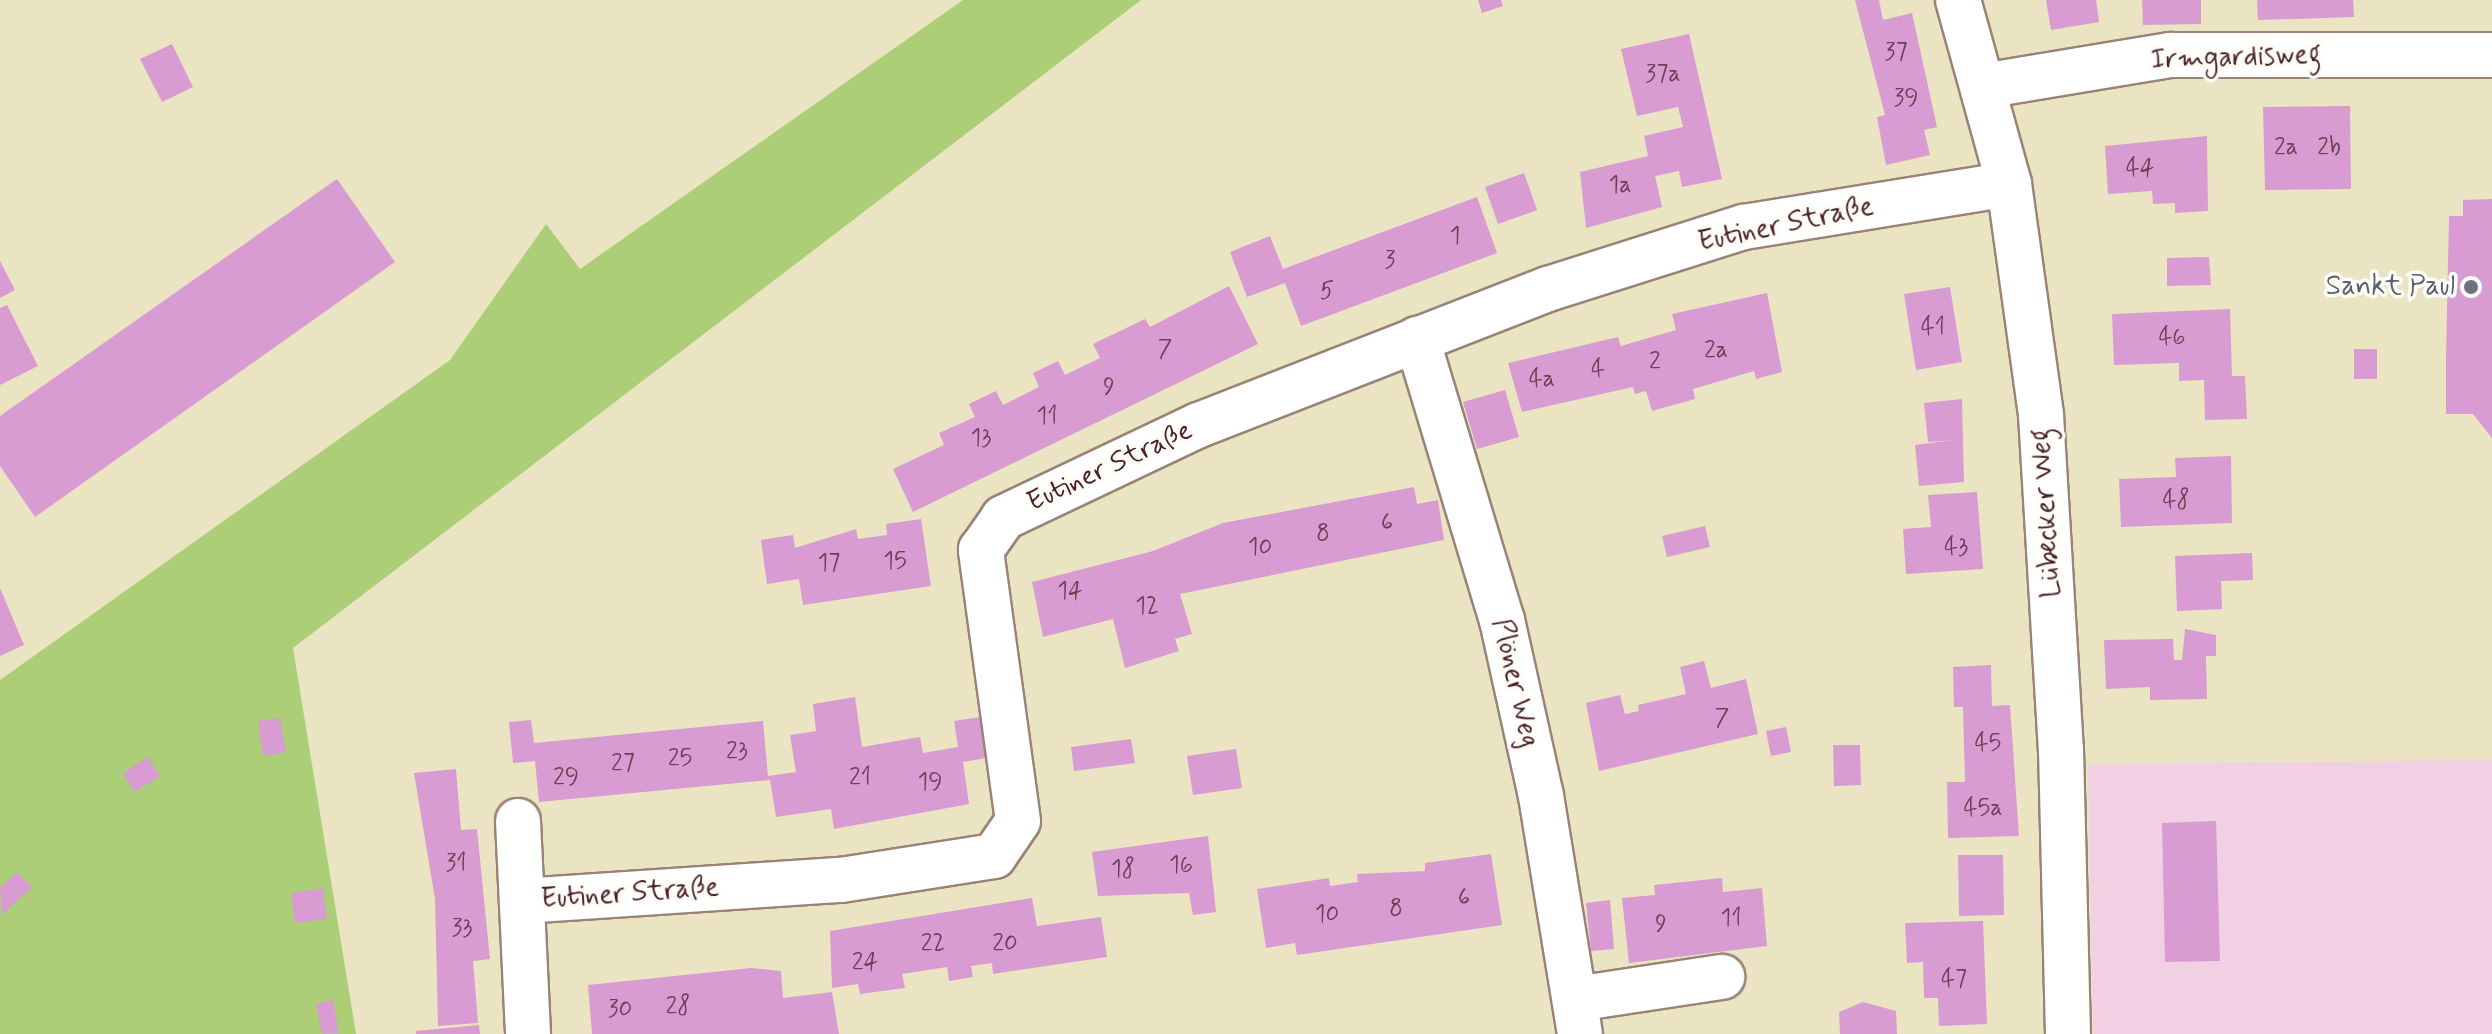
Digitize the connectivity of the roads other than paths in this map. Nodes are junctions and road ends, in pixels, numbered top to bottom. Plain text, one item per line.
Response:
1 (1958, 0) edge
2 (2492, 55) edge
3 (1983, 86) junction
4 (2009, 184) junction
5 (1417, 339) junction
6 (518, 821) dead end
7 (522, 901) junction
8 (1722, 977) dead end
9 (1578, 1017) edge
10 (528, 1022) edge
11 (2068, 1034) edge

1 - 3 street, Lübecker Weg
2 - 3 street, Irmgardisweg
3 - 4 street, Lübecker Weg
4 - 5 street, Eutiner Straße
4 - 11 street, Lübecker Weg
5 - 7 street, Eutiner Straße
5 - 9 street, Plöner Weg
6 - 7 street, Eutiner Straße
7 - 10 street, Eutiner Straße
8 - 9 street

